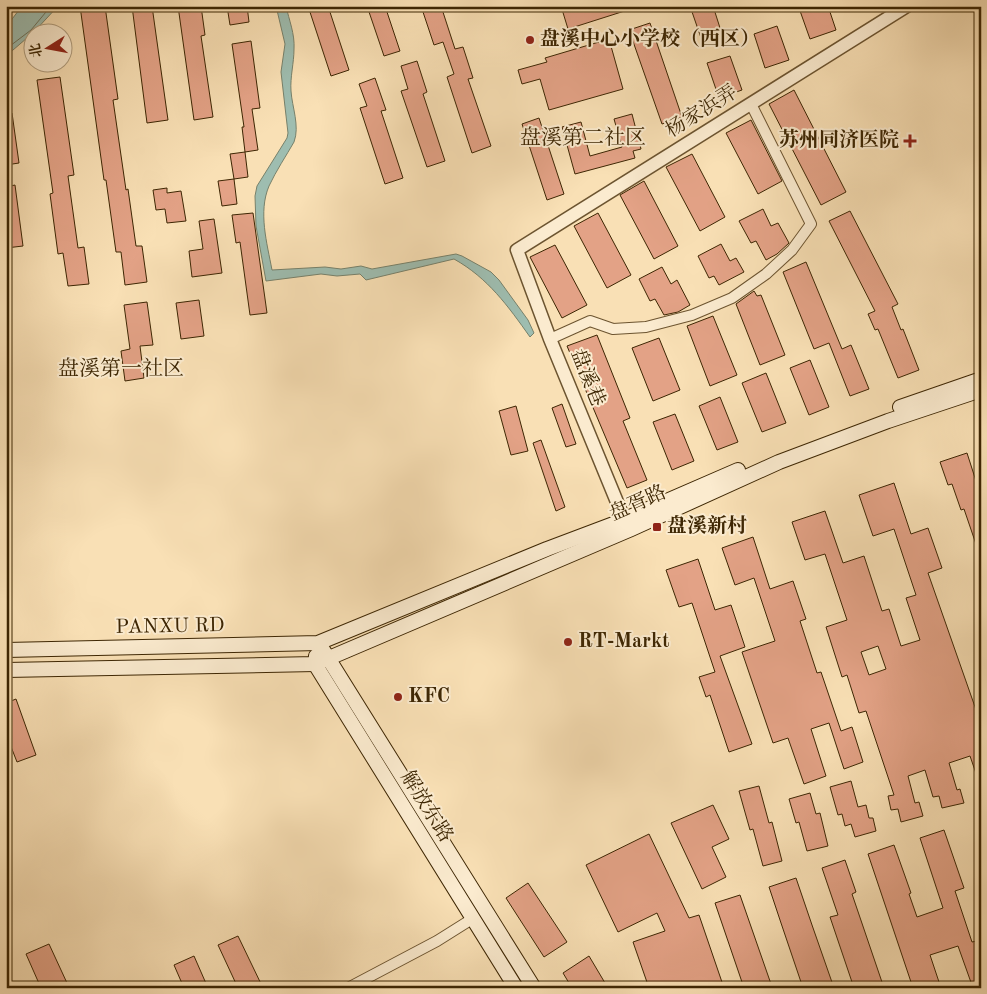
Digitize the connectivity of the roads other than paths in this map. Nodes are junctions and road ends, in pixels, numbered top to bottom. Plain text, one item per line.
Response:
1 (908, 6) edge
2 (751, 104) junction
3 (517, 250) joint
4 (550, 339) junction
5 (981, 379) edge
6 (981, 390) edge
7 (624, 519) junction
8 (318, 643) junction
9 (6, 650) edge
10 (328, 658) junction
11 (315, 664) junction
12 (6, 670) edge
13 (472, 919) junction
14 (348, 988) edge
15 (516, 988) edge
16 (534, 988) edge

1 - 2 street, 杨家浜弄
2 - 3 street, 杨家浜弄
2 - 4 street
3 - 4 street, 盘溪巷
4 - 7 street, 盘溪巷
5 - 7 main road, 盘胥路
6 - 10 main road, 盘胥路
7 - 8 main road, 盘胥路
8 - 9 main road, PANXU RD
8 - 10 main road
8 - 11 main road
10 - 11 main road, 盘胥路
10 - 16 main road, 解放东路
11 - 12 main road, PANXU RD
11 - 13 main road, 解放东路
13 - 14 street
13 - 15 main road, 解放东路

